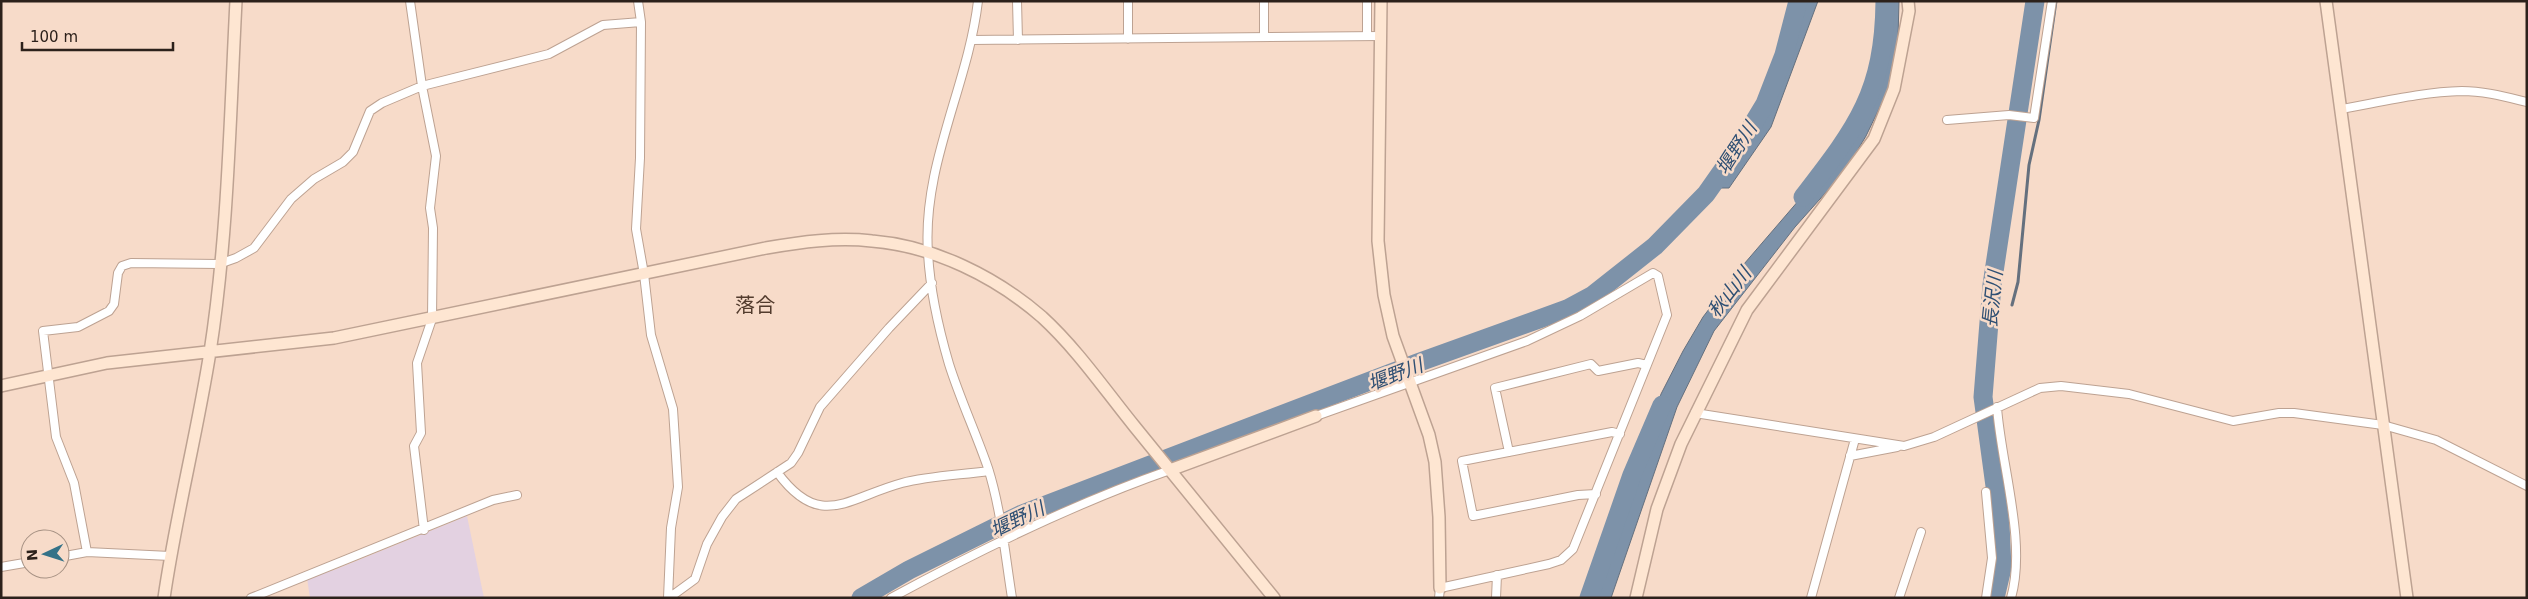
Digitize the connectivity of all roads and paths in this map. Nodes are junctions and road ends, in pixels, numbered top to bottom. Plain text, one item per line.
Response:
1 (236, 1) edge
2 (410, 1) edge
3 (638, 1) edge
4 (978, 1) edge
5 (1018, 1) edge
6 (1128, 1) edge
7 (1264, 1) edge
8 (1367, 1) edge
9 (1382, 1) edge
10 (1908, 1) edge
11 (2052, 1) edge
12 (2326, 1) edge
13 (641, 22) junction
14 (1367, 36) junction
15 (1381, 36) junction
16 (1264, 37) junction
17 (1128, 39) junction
18 (972, 40) junction
19 (1018, 40) junction
20 (422, 86) junction
21 (2527, 102) edge
22 (2341, 109) junction
23 (1947, 120) dead end
24 (928, 252) junction
25 (219, 264) junction
26 (644, 274) junction
27 (932, 282) junction
28 (432, 319) junction
29 (210, 352) junction
30 (1647, 365) junction
31 (50, 374) junction
32 (1409, 382) junction
33 (1, 386) edge
34 (1996, 407) junction
35 (1695, 413) junction
36 (1316, 416) joint
37 (2383, 426) junction
38 (1620, 434) junction
39 (1855, 439) junction
40 (1904, 446) junction
41 (1510, 452) junction
42 (1850, 456) junction
43 (1169, 469) junction
44 (989, 471) junction
45 (777, 472) junction
46 (2527, 486) edge
47 (1986, 492) dead end
48 (1596, 494) junction
49 (516, 495) dead end
50 (424, 530) junction
51 (1921, 532) dead end
52 (1003, 538) junction
53 (87, 552) junction
54 (70, 555) edge
55 (170, 556) junction
56 (20, 563) edge
57 (1, 566) edge
58 (1497, 575) junction
59 (1439, 593) edge
60 (164, 598) edge
61 (251, 598) edge
62 (669, 598) edge
63 (891, 598) edge
64 (1012, 598) edge
65 (1274, 598) edge
66 (1496, 598) edge
67 (1636, 598) edge
68 (1811, 598) edge
69 (1899, 598) edge
70 (1986, 598) edge
71 (2011, 598) edge
72 (2407, 598) edge

1 - 25 street
2 - 20 street
3 - 13 street
4 - 18 street
5 - 19 street
6 - 17 street
7 - 16 street
8 - 14 street
9 - 15 street
10 - 35 street
11 - 23 street
12 - 22 street
13 - 20 street
13 - 26 street
14 - 15 street
14 - 16 street
15 - 32 street
16 - 17 street
17 - 19 street
18 - 19 street
18 - 24 street
20 - 25 street
20 - 28 street
21 - 22 street
22 - 37 street
24 - 26 street
24 - 27 street
24 - 43 street
25 - 29 street
25 - 31 street
26 - 28 street
26 - 62 street
27 - 44 street
27 - 45 street
28 - 29 street
28 - 50 street
29 - 31 street
29 - 55 street
30 - 32 street
30 - 38 street
30 - 41 street
31 - 33 street
31 - 53 street
32 - 36 street
32 - 59 street
34 - 37 street
34 - 40 street
34 - 71 street
35 - 39 street
35 - 67 street
36 - 43 street
37 - 46 street
37 - 72 street
38 - 41 street
38 - 48 street
39 - 40 street
39 - 42 street
40 - 42 street
41 - 48 street
42 - 68 street
43 - 52 street
43 - 65 street
44 - 45 street
44 - 52 street
45 - 62 street
47 - 70 street
48 - 58 street
49 - 50 street
50 - 61 street
51 - 69 street
52 - 63 street
52 - 64 street
53 - 54 street
53 - 55 street
55 - 60 street
56 - 57 street
58 - 59 street
58 - 66 street

